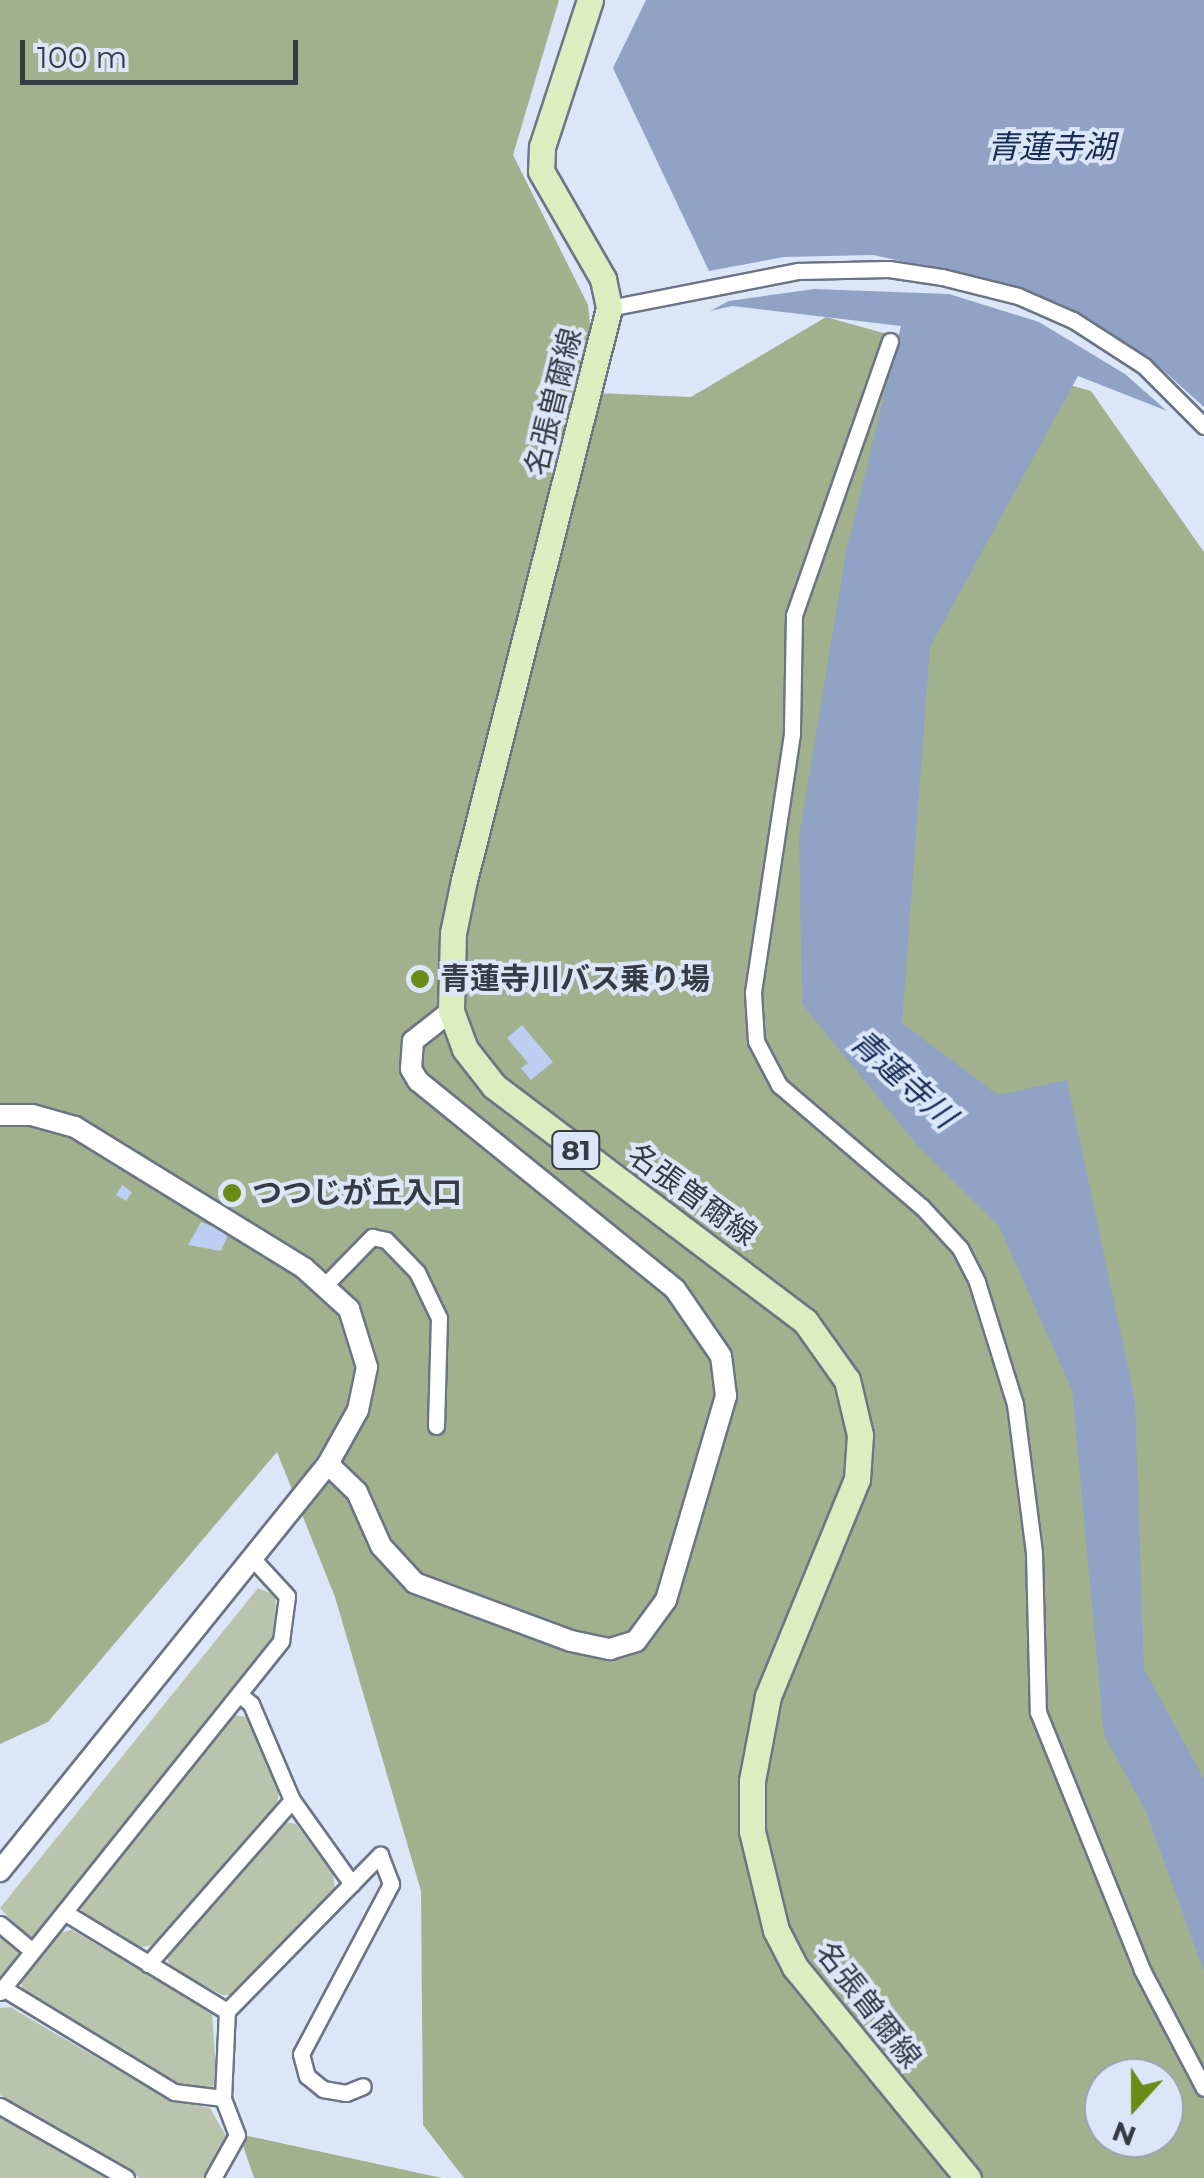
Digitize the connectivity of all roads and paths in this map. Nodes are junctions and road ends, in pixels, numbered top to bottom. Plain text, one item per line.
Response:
1 (590, 0) edge
2 (609, 308) junction
3 (890, 341) dead end
4 (1204, 426) edge
5 (451, 1011) junction
6 (0, 1115) edge
7 (326, 1284) junction
8 (436, 1426) dead end
9 (328, 1464) junction
10 (252, 1558) junction
11 (239, 1694) junction
12 (292, 1800) junction
13 (0, 1871) edge
14 (352, 1884) junction
15 (64, 1912) junction
16 (0, 1924) edge
17 (26, 1946) dead end
18 (148, 1964) junction
19 (2, 1990) edge
20 (228, 2011) junction
21 (363, 2086) dead end
22 (1204, 2088) edge
23 (222, 2098) junction
24 (0, 2106) edge
25 (126, 2178) edge
26 (213, 2178) edge
27 (968, 2178) edge

1 - 2 main road, 名張曽爾線
2 - 4 street
2 - 5 main road, 名張曽爾線 / 81
3 - 22 street
5 - 9 street
5 - 27 main road, 名張曽爾線 / 81
6 - 7 street
7 - 8 street
7 - 9 street
9 - 10 street
10 - 11 street
10 - 13 street
11 - 12 street
11 - 15 street
12 - 14 street
12 - 18 street
14 - 20 street
14 - 21 street
15 - 18 street
15 - 19 street
16 - 17 street
18 - 20 street
19 - 23 street
20 - 23 street
23 - 26 street
24 - 25 street

